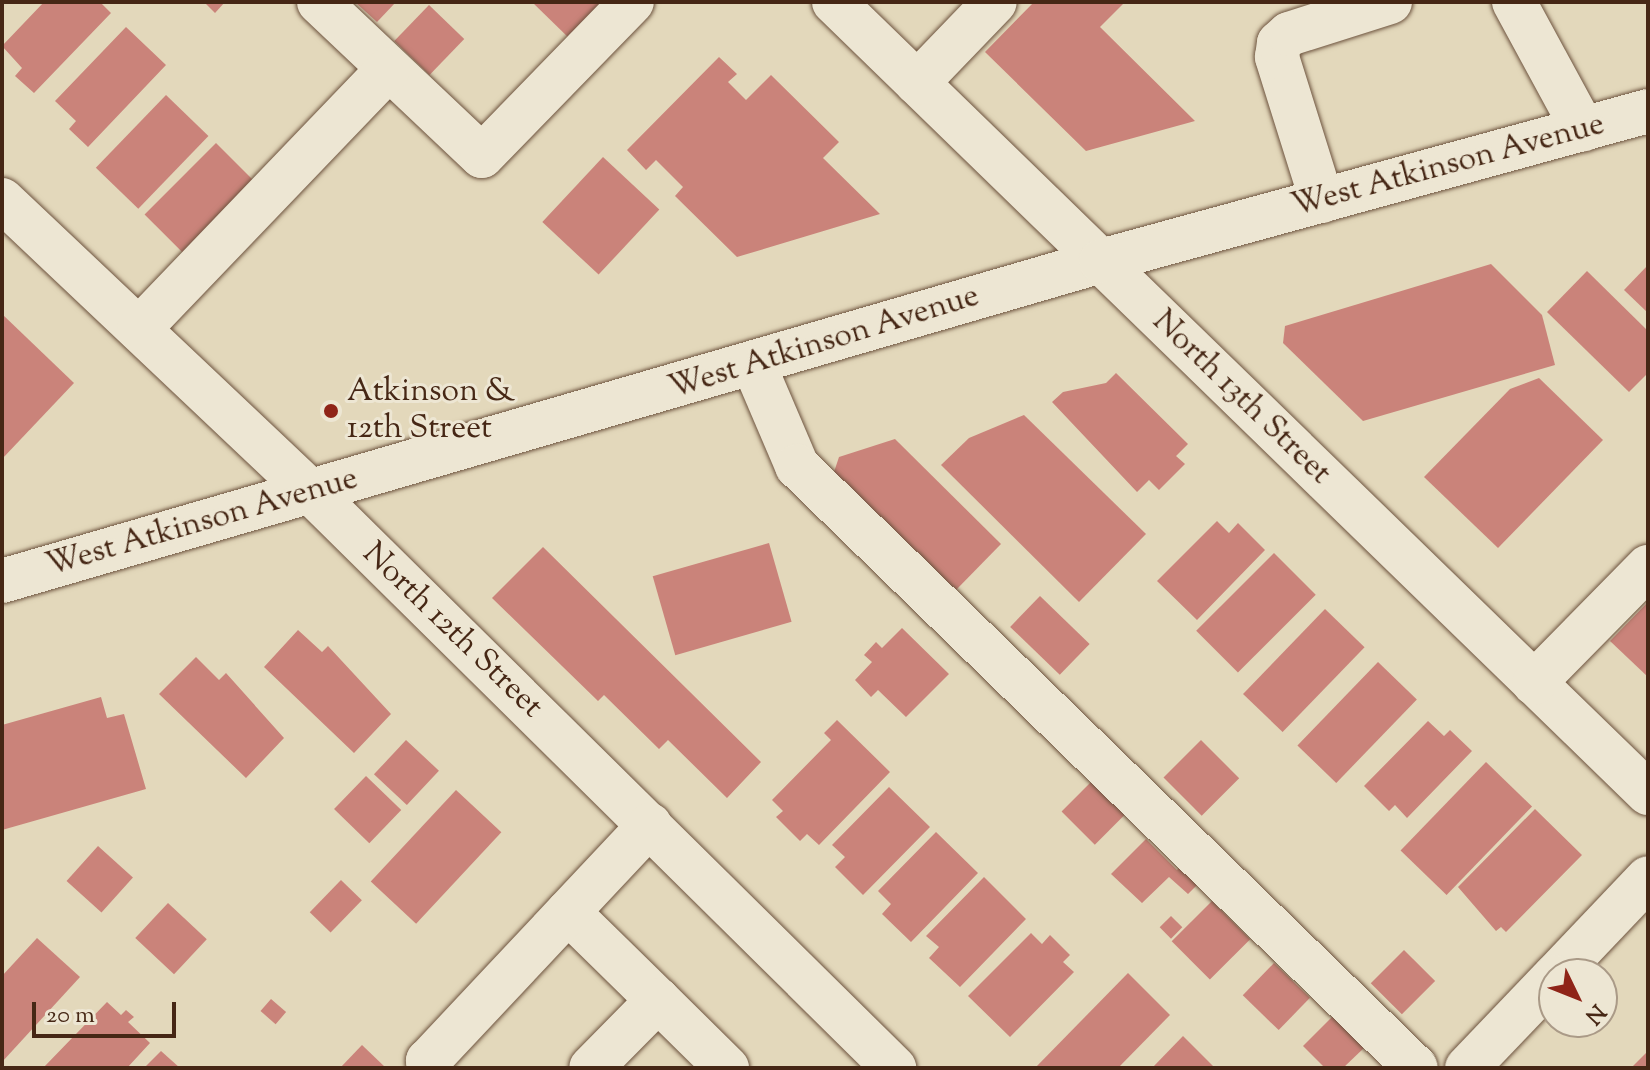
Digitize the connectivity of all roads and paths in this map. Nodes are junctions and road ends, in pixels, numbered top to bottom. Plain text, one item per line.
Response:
1 (319, 2) edge
2 (632, 2) edge
3 (834, 2) edge
4 (995, 2) edge
5 (1390, 2) edge
6 (1514, 2) edge
7 (388, 69) junction
8 (917, 83) junction
9 (1648, 111) edge
10 (1583, 129) junction
11 (2, 200) edge
12 (1322, 201) junction
13 (1101, 261) junction
14 (139, 329) junction
15 (754, 365) junction
16 (311, 492) junction
17 (1648, 567) edge
18 (2, 581) edge
19 (1534, 683) junction
20 (1648, 793) edge
21 (650, 825) junction
22 (1648, 878) edge
23 (568, 912) junction
24 (1572, 958) edge
25 (1538, 994) edge
26 (658, 1000) junction
27 (431, 1068) edge
28 (591, 1068) edge
29 (727, 1068) edge
30 (894, 1068) edge
31 (1416, 1068) edge
32 (1467, 1068) edge

1 - 7 street
2 - 7 street
3 - 8 street, North 13th Street
4 - 8 street
5 - 12 street
6 - 10 street
7 - 14 street
8 - 13 street, North 13th Street
9 - 10 street, West Atkinson Avenue
10 - 12 street, West Atkinson Avenue
11 - 14 street, North 12th Street
12 - 13 street, West Atkinson Avenue
13 - 15 street, West Atkinson Avenue
13 - 19 street, North 13th Street
14 - 16 street, North 12th Street
15 - 16 street, West Atkinson Avenue
15 - 31 street
16 - 18 street, West Atkinson Avenue
16 - 21 street, North 12th Street
17 - 19 street
19 - 20 street, North 13th Street
21 - 23 street
21 - 30 street, North 12th Street
22 - 24 street
23 - 26 street
23 - 27 street
25 - 32 street
26 - 28 street
26 - 29 street

